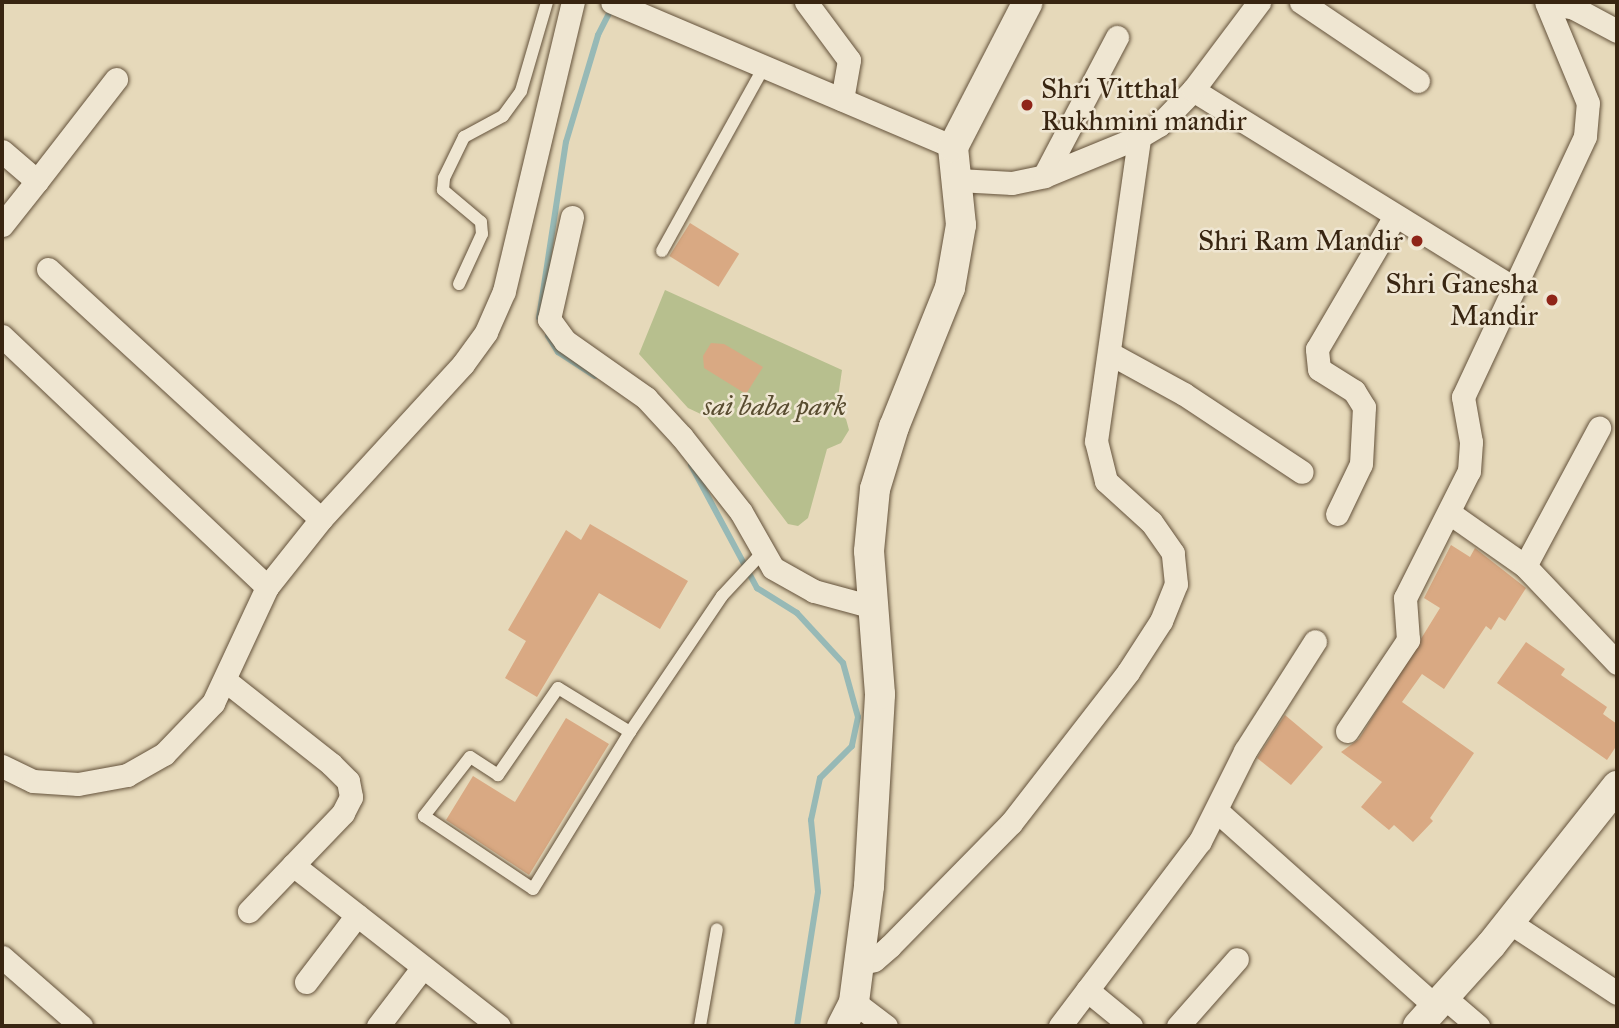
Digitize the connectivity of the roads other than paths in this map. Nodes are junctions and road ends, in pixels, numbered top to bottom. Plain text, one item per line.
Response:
1 (547, 2) edge
2 (573, 2) edge
3 (612, 2) edge
4 (806, 2) edge
5 (1028, 2) edge
6 (1259, 2) edge
7 (1301, 2) edge
8 (1547, 3) edge
9 (1617, 30) edge
10 (1117, 37) dead end
11 (765, 65) junction
12 (116, 79) dead end
13 (1418, 81) dead end
14 (1193, 90) junction
15 (842, 99) junction
16 (1139, 137) junction
17 (953, 146) junction
18 (2, 151) edge
19 (1044, 176) junction
20 (958, 180) junction
21 (37, 181) junction
22 (1395, 216) junction
23 (572, 217) dead end
24 (2, 225) edge
25 (662, 251) dead end
26 (48, 269) dead end
27 (459, 284) dead end
28 (1513, 288) junction
29 (2, 336) edge
30 (1111, 354) junction
31 (1599, 428) dead end
32 (1302, 472) dead end
33 (1337, 514) dead end
34 (1451, 514) junction
35 (321, 519) junction
36 (760, 555) junction
37 (1525, 566) junction
38 (267, 587) junction
39 (873, 607) junction
40 (1315, 641) dead end
41 (1617, 663) edge
42 (226, 681) junction
43 (1347, 731) dead end
44 (630, 732) junction
45 (2, 766) edge
46 (1617, 786) edge
47 (1217, 811) junction
48 (293, 865) junction
49 (249, 911) dead end
50 (357, 915) junction
51 (1508, 922) junction
52 (717, 929) dead end
53 (2, 957) edge
54 (1237, 958) dead end
55 (857, 964) junction
56 (423, 967) junction
57 (306, 982) dead end
58 (1087, 990) junction
59 (1617, 993) edge
60 (1433, 1010) edge
61 (848, 1014) edge
62 (487, 1022) edge
63 (80, 1026) edge
64 (378, 1026) edge
65 (700, 1026) edge
66 (886, 1026) edge
67 (1060, 1026) edge
68 (1131, 1026) edge
69 (1178, 1026) edge
70 (1478, 1026) edge

1 - 27 lane
2 - 35 street
3 - 11 street
4 - 15 street
5 - 17 street
6 - 14 street
7 - 13 street
8 - 9 street
8 - 28 street
10 - 19 street
11 - 15 street
11 - 25 lane
12 - 21 street
14 - 16 street
14 - 22 street
15 - 17 street
16 - 19 street
16 - 30 street
17 - 20 street
18 - 21 street
19 - 20 street
20 - 39 street
21 - 24 street
22 - 28 street
22 - 33 street
23 - 36 street
26 - 35 street
28 - 34 street
29 - 38 street
30 - 32 street
30 - 55 street
31 - 37 street
34 - 37 street
34 - 43 street
35 - 38 street
36 - 39 street
36 - 44 lane
37 - 41 street
38 - 42 street
39 - 55 street
40 - 47 street
42 - 45 street
42 - 48 street
44 - 44 lane
46 - 51 street
47 - 58 street
47 - 60 street
48 - 49 street
48 - 50 street
50 - 56 street
50 - 57 street
51 - 59 street
51 - 60 street
52 - 65 lane
53 - 63 street
54 - 69 street
55 - 61 street
56 - 62 street
56 - 64 street
58 - 67 street
58 - 68 street
60 - 70 street
61 - 66 street

